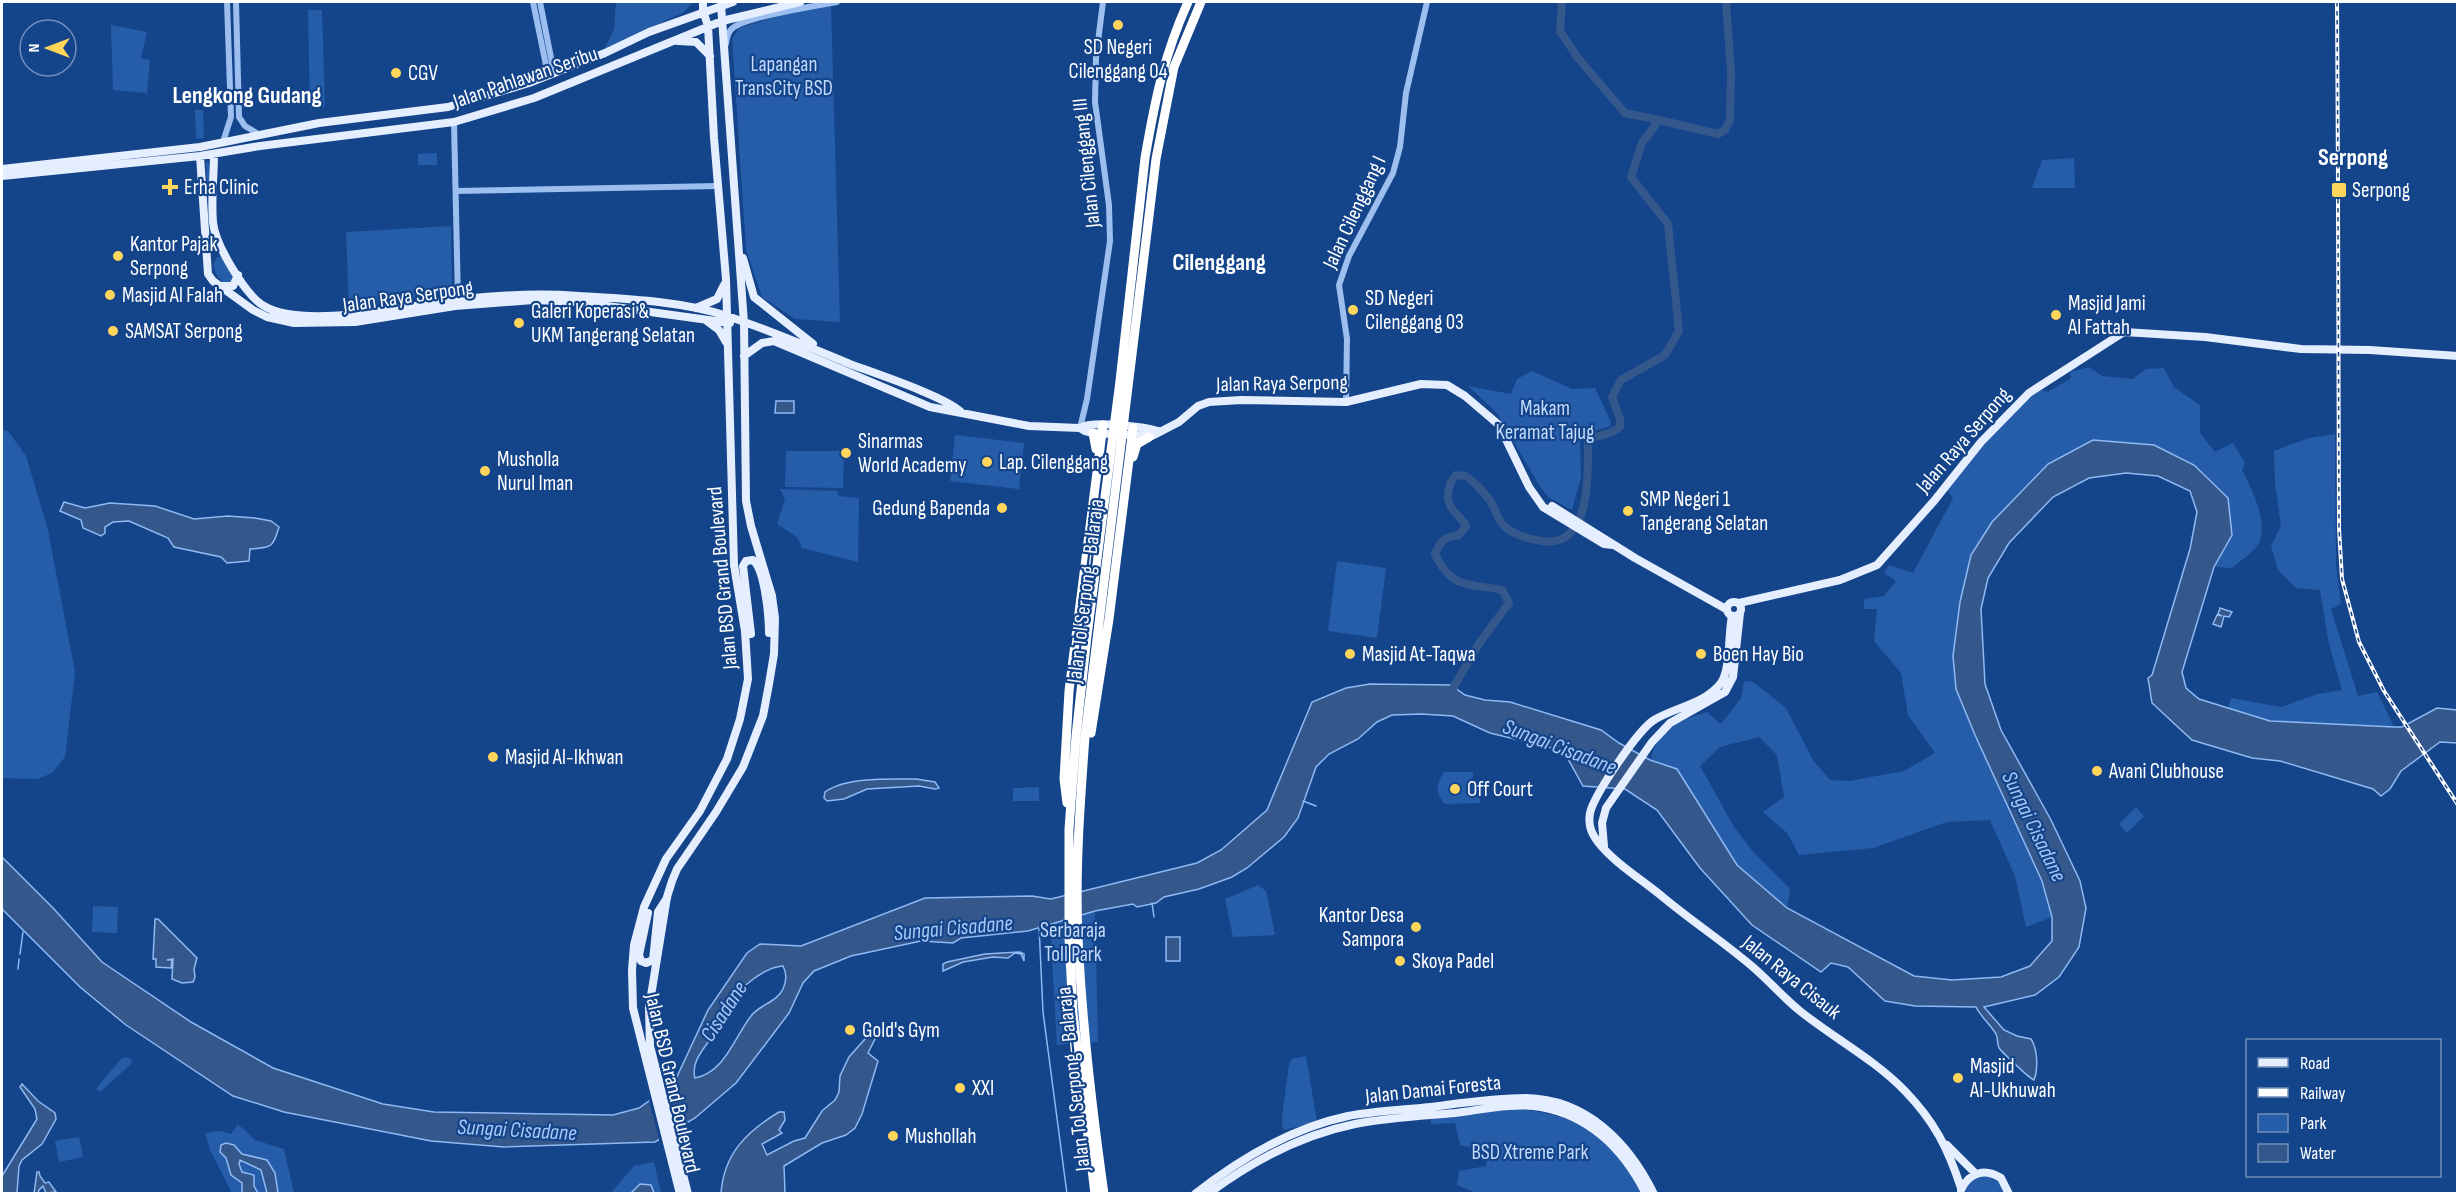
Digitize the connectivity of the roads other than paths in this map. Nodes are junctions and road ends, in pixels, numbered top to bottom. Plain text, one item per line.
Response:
1 (227, 2) edge
2 (236, 2) edge
3 (536, 2) edge
4 (703, 2) edge
5 (733, 2) edge
6 (800, 2) edge
7 (837, 2) edge
8 (1103, 2) edge
9 (1188, 2) edge
10 (1201, 2) edge
11 (1426, 2) edge
12 (721, 5) junction
13 (703, 11) junction
14 (722, 21) junction
15 (708, 26) junction
16 (666, 42) junction
17 (710, 59) junction
18 (724, 65) junction
19 (551, 74) junction
20 (529, 83) junction
21 (534, 98) junction
22 (231, 117) junction
23 (239, 117) junction
24 (454, 122) junction
25 (260, 135) junction
26 (223, 142) junction
27 (214, 154) junction
28 (200, 156) junction
29 (2, 168) edge
30 (2, 176) edge
31 (718, 186) junction
32 (456, 191) junction
33 (737, 235) junction
34 (226, 255) junction
35 (206, 266) junction
36 (238, 275) junction
37 (726, 279) junction
38 (221, 286) junction
39 (536, 297) junction
40 (458, 299) junction
41 (693, 309) junction
42 (396, 312) junction
43 (702, 318) junction
44 (308, 319) junction
45 (727, 319) junction
46 (744, 326) junction
47 (728, 345) junction
48 (822, 351) junction
49 (744, 356) junction
50 (2457, 356) edge
51 (935, 398) junction
52 (1346, 402) junction
53 (930, 407) junction
54 (962, 413) junction
55 (1080, 428) junction
56 (1102, 430) junction
57 (1158, 431) junction
58 (1130, 432) junction
59 (1149, 437) junction
60 (1125, 488) junction
61 (1735, 609) junction
62 (748, 679) junction
63 (769, 684) junction
64 (1079, 736) junction
65 (1074, 828) junction
66 (1604, 849) junction
67 (661, 873) junction
68 (667, 897) junction
69 (651, 1066) junction
70 (1084, 1070) junction
71 (1487, 1105) junction
72 (1356, 1119) junction
73 (1945, 1143) junction
74 (1976, 1174) junction
75 (1961, 1191) edge
76 (680, 1194) edge
77 (688, 1194) edge
78 (1095, 1194) edge
79 (1104, 1194) edge
80 (1194, 1194) edge
81 (1208, 1194) edge
82 (1646, 1194) edge
83 (1654, 1194) edge
84 (2009, 1194) edge

1 - 22 street
2 - 23 street
3 - 19 street
4 - 13 main road, Jalan BSD Grand Boulevard
5 - 12 main road, Jalan Pahlawan Seribu
6 - 14 main road, Jalan Pahlawan Seribu
7 - 18 street
8 - 55 street, Jalan Cilenggang III
9 - 64 highway, Jalan Tol Serpong–Balaraja
10 - 64 highway, Jalan Tol Serpong–Balaraja
11 - 52 street, Jalan Cilenggang I
12 - 13 main road, Jalan Pahlawan Seribu
12 - 14 main road, Jalan BSD Grand Boulevard
13 - 15 main road, Jalan BSD Grand Boulevard
13 - 19 main road, Jalan Pahlawan Seribu
14 - 15 main road, Jalan Pahlawan Seribu
14 - 18 main road, Jalan BSD Grand Boulevard
15 - 16 main road, Jalan Pahlawan Seribu
15 - 17 main road, Jalan BSD Grand Boulevard
16 - 17 main road
16 - 21 main road, Jalan Pahlawan Seribu
17 - 18 main road
17 - 31 main road, Jalan BSD Grand Boulevard
18 - 33 main road, Jalan BSD Grand Boulevard
19 - 20 main road, Jalan Pahlawan Seribu
20 - 21 main road
20 - 25 main road, Jalan Pahlawan Seribu
21 - 24 main road, Jalan Pahlawan Seribu
22 - 23 street
22 - 26 street
23 - 25 street
24 - 27 main road, Jalan Pahlawan Seribu
24 - 32 street
25 - 26 main road, Jalan Pahlawan Seribu
26 - 29 main road, Jalan Pahlawan Seribu
27 - 28 main road, Jalan Pahlawan Seribu
27 - 34 main road, Jalan Raya Serpong
28 - 30 main road, Jalan Pahlawan Seribu
28 - 35 main road
31 - 32 street
31 - 37 main road, Jalan BSD Grand Boulevard
32 - 40 street
33 - 46 main road, Jalan BSD Grand Boulevard
33 - 48 main road
34 - 35 main road
34 - 36 main road, Jalan Raya Serpong
35 - 38 main road, Jalan Raya Serpong
36 - 38 main road
36 - 44 main road, Jalan Raya Serpong
37 - 41 main road
37 - 45 main road, Jalan BSD Grand Boulevard
38 - 44 main road, Jalan Raya Serpong
39 - 40 main road, Jalan Raya Serpong
39 - 41 main road, Jalan Raya Serpong
39 - 42 main road, Jalan Raya Serpong
39 - 43 main road, Jalan Raya Serpong
40 - 42 main road, Jalan Raya Serpong
41 - 45 main road, Jalan Raya Serpong
42 - 44 main road, Jalan Raya Serpong
43 - 45 main road, Jalan Raya Serpong
43 - 47 main road
45 - 46 main road, Jalan Raya Serpong
45 - 47 main road, Jalan BSD Grand Boulevard
46 - 48 main road, Jalan Raya Serpong
46 - 49 main road, Jalan BSD Grand Boulevard
47 - 62 main road, Jalan BSD Grand Boulevard
48 - 51 main road, Jalan Raya Serpong
49 - 53 main road, Jalan Raya Serpong
49 - 63 main road, Jalan BSD Grand Boulevard
50 - 61 main road, Jalan Raya Serpong
51 - 53 main road
51 - 54 main road, Jalan Raya Serpong
52 - 57 main road, Jalan Raya Serpong
52 - 61 main road, Jalan Raya Serpong
53 - 54 main road, Jalan Raya Serpong
54 - 55 main road, Jalan Raya Serpong
55 - 56 main road, Jalan Raya Serpong
56 - 58 main road, Jalan Raya Serpong
56 - 64 highway
57 - 58 main road, Jalan Raya Serpong
57 - 59 main road, Jalan Raya Serpong
58 - 59 main road, Jalan Raya Serpong
58 - 60 highway
59 - 60 highway
60 - 64 highway
61 - 66 main road
61 - 66 main road, Jalan Raya Cisauk
62 - 63 main road
62 - 67 main road, Jalan BSD Grand Boulevard
63 - 68 main road, Jalan BSD Grand Boulevard
64 - 65 highway, Jalan Tol Serpong–Balaraja
64 - 65 highway
65 - 70 highway, Jalan Tol Serpong–Balaraja
66 - 73 main road, Jalan Raya Cisauk
67 - 68 main road
67 - 69 main road, Jalan BSD Grand Boulevard
68 - 69 main road, Jalan BSD Grand Boulevard
69 - 76 main road, Jalan BSD Grand Boulevard
69 - 77 main road, Jalan BSD Grand Boulevard
70 - 78 highway, Jalan Tol Serpong–Balaraja
70 - 79 highway, Jalan Tol Serpong–Balaraja
71 - 72 main road, Jalan Damai Foresta
71 - 82 main road, Jalan Damai Foresta
71 - 83 main road, Jalan Damai Foresta
72 - 80 main road, Jalan Damai Foresta
72 - 81 main road, Jalan Damai Foresta
73 - 74 main road, Jalan Raya Cisauk
73 - 75 main road, Jalan Raya Cisauk
74 - 75 main road
74 - 84 main road

